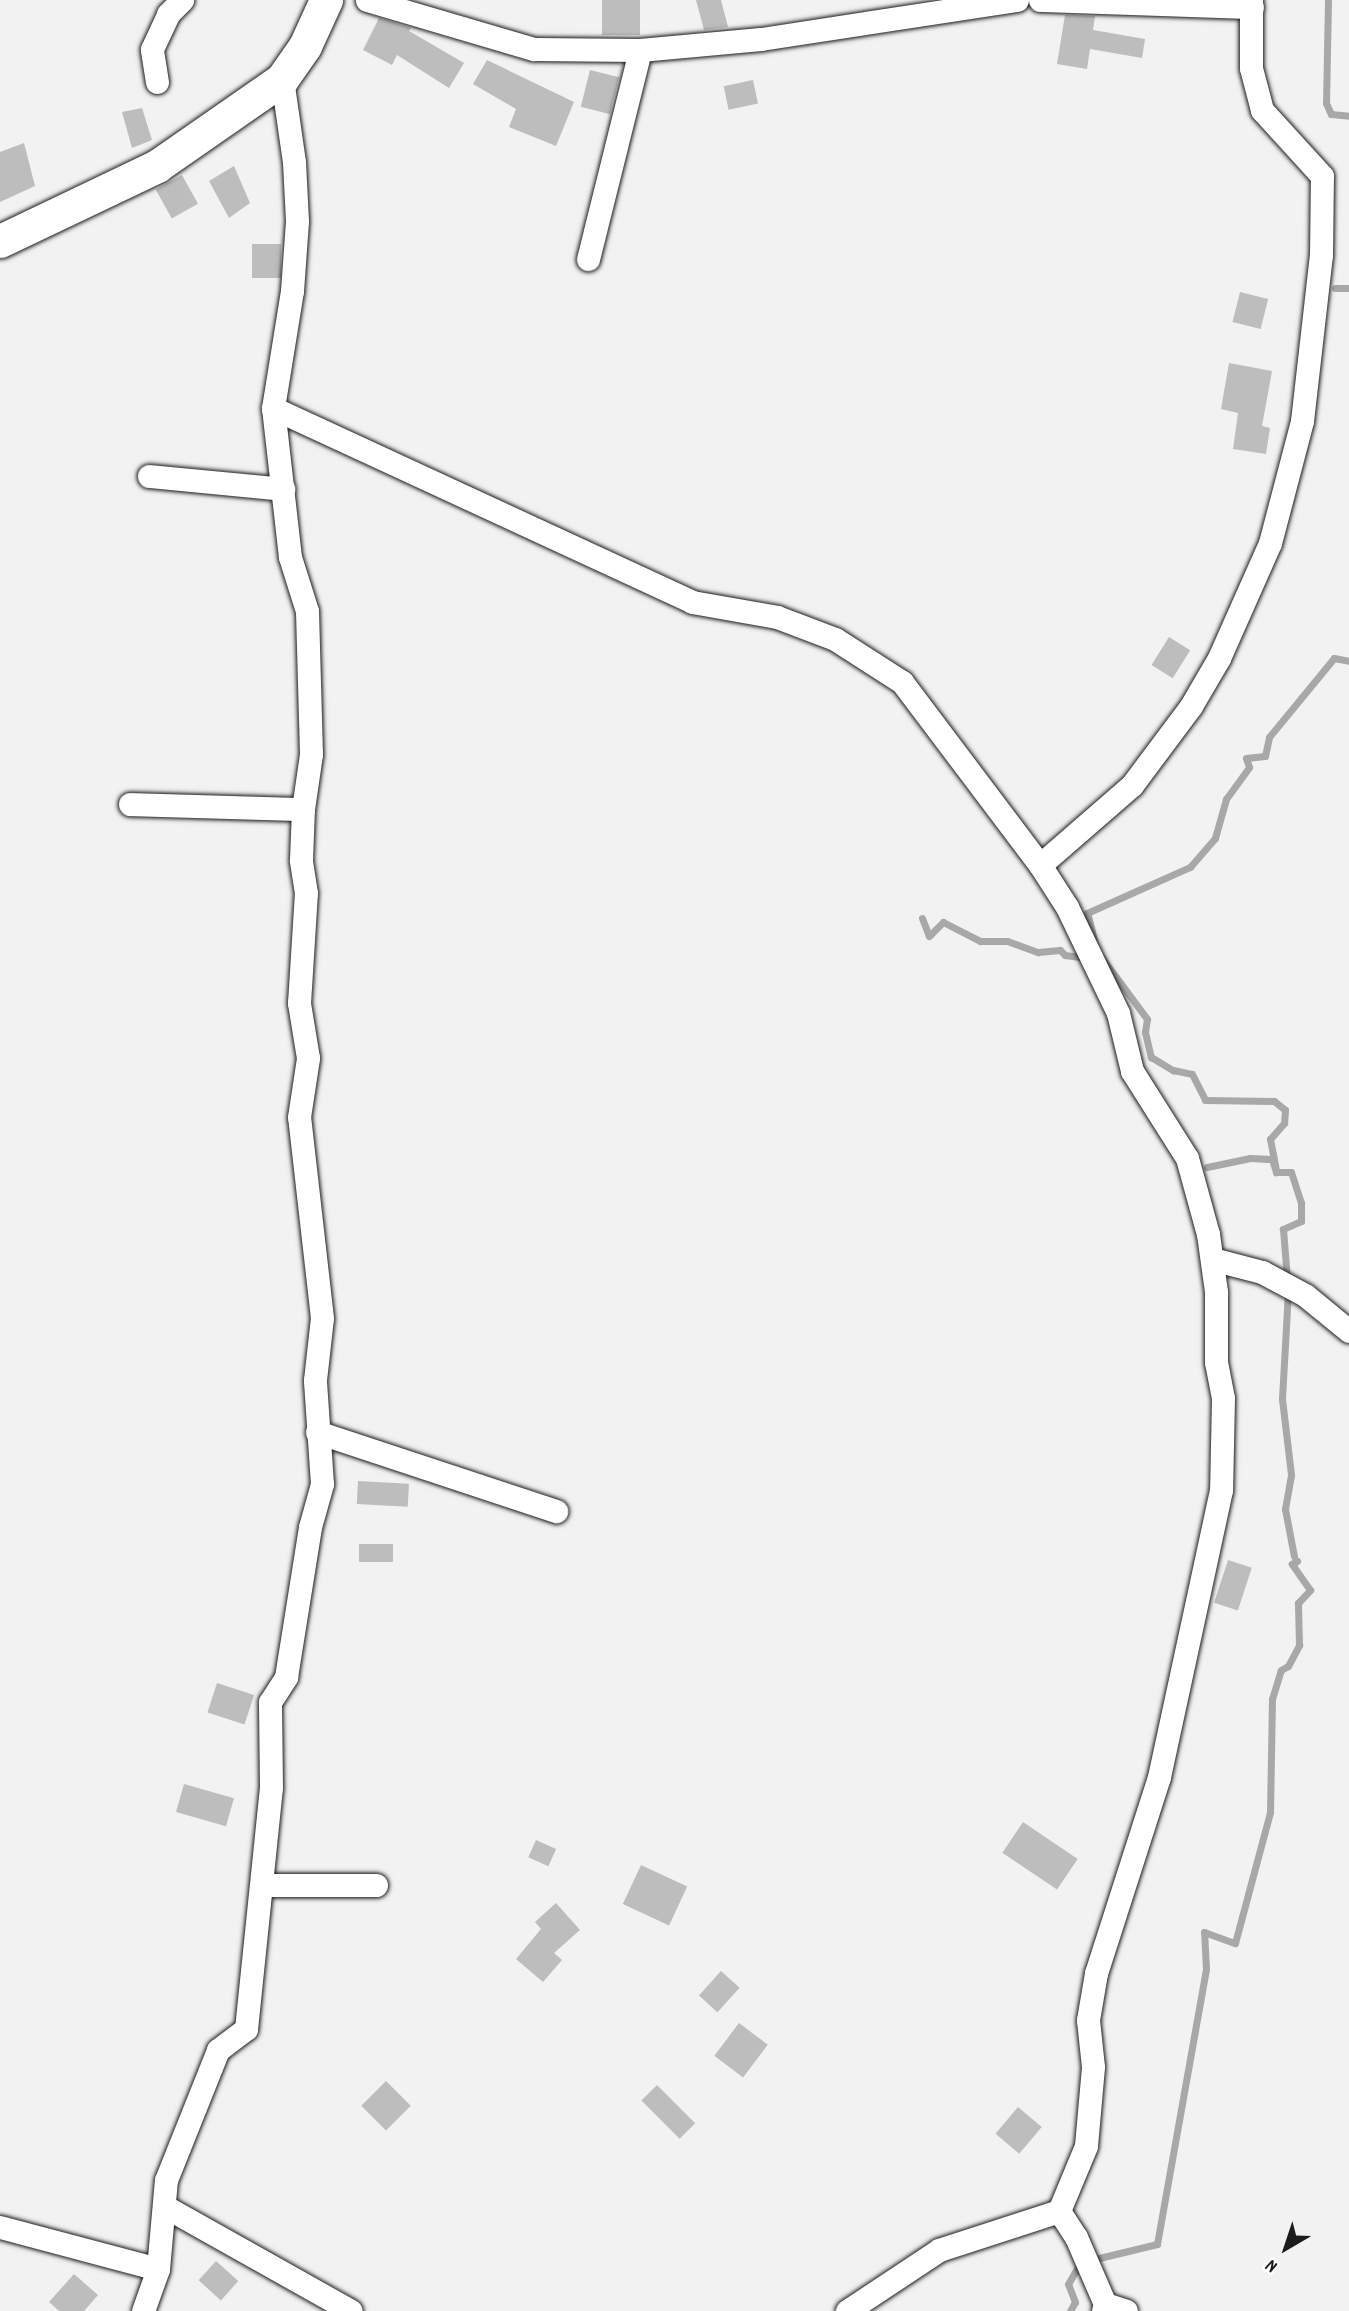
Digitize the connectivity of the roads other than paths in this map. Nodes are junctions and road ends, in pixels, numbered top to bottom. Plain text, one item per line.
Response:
1 (182, 0) edge
2 (326, 0) edge
3 (367, 0) edge
4 (1017, 0) edge
5 (1040, 0) edge
6 (1252, 4) edge
7 (640, 50) junction
8 (282, 79) junction
9 (158, 82) dead end
10 (0, 241) edge
11 (588, 258) dead end
12 (273, 408) junction
13 (149, 476) dead end
14 (283, 489) junction
15 (130, 804) dead end
16 (303, 809) junction
17 (1040, 865) junction
18 (1212, 1259) junction
19 (1349, 1331) edge
20 (317, 1432) junction
21 (556, 1511) dead end
22 (263, 1885) junction
23 (376, 1885) dead end
24 (163, 2206) junction
25 (1059, 2211) junction
26 (0, 2227) edge
27 (158, 2269) junction
28 (1112, 2309) edge
29 (143, 2311) edge
30 (352, 2311) edge
31 (847, 2311) edge

1 - 9 street
2 - 8 main road
3 - 7 street
4 - 7 street
5 - 6 street
6 - 17 street
7 - 11 street
8 - 10 main road
8 - 12 street
12 - 14 street
12 - 17 street
13 - 14 street
14 - 16 street
15 - 16 street
16 - 20 street
17 - 18 street
18 - 19 street
18 - 25 street
20 - 21 street
20 - 22 street
22 - 23 street
22 - 24 street
24 - 27 street
24 - 30 street
25 - 28 street
25 - 31 street
26 - 27 street
27 - 29 street

